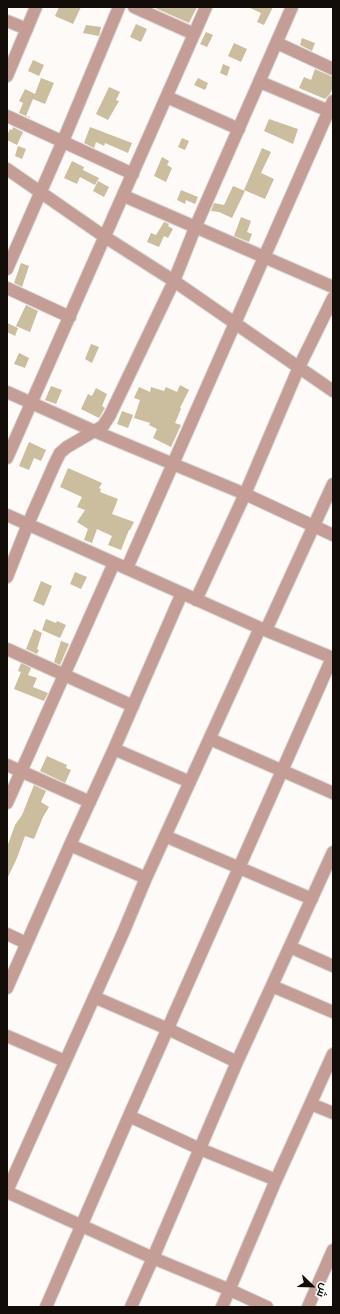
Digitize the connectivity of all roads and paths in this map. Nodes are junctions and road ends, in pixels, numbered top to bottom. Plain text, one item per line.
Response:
1 (36, 7) edge
2 (119, 7) edge
3 (134, 7) edge
4 (206, 7) edge
5 (292, 7) edge
6 (7, 21) edge
7 (27, 29) junction
8 (194, 34) junction
9 (277, 43) junction
10 (333, 69) edge
11 (7, 76) edge
12 (260, 82) junction
13 (166, 97) junction
14 (331, 106) edge
15 (7, 116) edge
16 (239, 129) junction
17 (63, 141) junction
18 (7, 169) edge
19 (132, 174) junction
20 (41, 192) junction
21 (124, 196) junction
22 (195, 228) junction
23 (105, 237) junction
24 (264, 257) junction
25 (7, 269) edge
26 (174, 281) junction
27 (333, 287) edge
28 (7, 288) edge
29 (333, 298) edge
30 (70, 317) junction
31 (235, 322) junction
32 (299, 367) junction
33 (333, 391) edge
34 (7, 392) edge
35 (31, 403) junction
36 (94, 431) junction
37 (7, 458) edge
38 (173, 464) junction
39 (333, 484) edge
40 (245, 494) junction
41 (7, 515) edge
42 (28, 524) junction
43 (313, 527) junction
44 (333, 535) edge
45 (114, 563) junction
46 (127, 568) junction
47 (7, 577) edge
48 (182, 593) junction
49 (196, 600) junction
50 (263, 629) junction
51 (7, 649) edge
52 (333, 658) edge
53 (64, 674) junction
54 (133, 706) junction
55 (210, 739) junction
56 (114, 749) junction
57 (7, 765) edge
58 (282, 770) junction
59 (21, 771) junction
60 (190, 782) junction
61 (333, 793) edge
62 (90, 802) junction
63 (7, 803) edge
64 (165, 836) junction
65 (70, 845) junction
66 (333, 852) edge
67 (239, 868) junction
68 (146, 878) junction
69 (312, 899) junction
70 (7, 934) edge
71 (26, 943) junction
72 (290, 947) junction
73 (333, 966) edge
74 (272, 986) junction
75 (7, 988) edge
76 (94, 996) junction
77 (333, 1012) edge
78 (168, 1029) junction
79 (7, 1036) edge
80 (333, 1054) edge
81 (65, 1061) junction
82 (237, 1062) junction
83 (311, 1104) junction
84 (333, 1113) edge
85 (129, 1116) junction
86 (200, 1149) junction
87 (276, 1180) junction
88 (7, 1191) edge
89 (82, 1225) junction
90 (333, 1250) edge
91 (153, 1258) junction
92 (230, 1290) junction
93 (46, 1307) edge
94 (131, 1307) edge
95 (222, 1307) edge
96 (267, 1307) edge
97 (308, 1307) edge

1 - 7 street
2 - 17 street
3 - 8 street
4 - 8 street
5 - 9 street
6 - 7 street
7 - 11 street
8 - 13 street
9 - 10 street
9 - 12 street
12 - 14 street
12 - 16 street
13 - 16 street
13 - 19 street
14 - 24 street
15 - 17 street
16 - 22 street
17 - 19 street
17 - 20 street
18 - 20 street
19 - 21 street
20 - 23 street
20 - 25 street
21 - 22 street
21 - 23 street
22 - 24 street
22 - 26 street
23 - 26 street
23 - 30 street
24 - 27 street
24 - 31 street
26 - 31 street
26 - 36 street
28 - 30 street
29 - 32 street
30 - 35 street
31 - 32 street
31 - 38 street
32 - 33 street
32 - 40 street
34 - 35 street
35 - 36 street
35 - 37 street
36 - 38 street
36 - 42 street
38 - 40 street
38 - 46 street
39 - 43 street
40 - 43 street
40 - 49 street
41 - 42 street
42 - 45 street
42 - 47 street
43 - 44 street
43 - 50 street
45 - 46 street
45 - 53 street
46 - 48 street
48 - 49 street
48 - 54 street
49 - 50 street
50 - 52 street
50 - 55 street
51 - 53 street
52 - 58 street
53 - 54 street
53 - 59 street
54 - 56 street
55 - 58 street
55 - 60 street
56 - 60 street
56 - 62 street
57 - 59 street
58 - 61 street
58 - 67 street
59 - 62 street
59 - 63 street
60 - 64 street
62 - 65 street
64 - 67 street
64 - 68 street
65 - 68 street
65 - 71 street
66 - 69 street
67 - 69 street
67 - 78 street
68 - 76 street
69 - 72 street
70 - 71 street
71 - 75 street
72 - 73 street
72 - 74 street
74 - 77 street
74 - 82 street
76 - 78 street
76 - 81 street
78 - 82 street
78 - 85 street
79 - 81 street
80 - 83 street
81 - 88 street
82 - 86 street
83 - 84 street
83 - 87 street
85 - 86 street
85 - 89 street
86 - 87 street
86 - 91 street
87 - 92 street
88 - 89 street
89 - 91 street
89 - 93 street
90 - 97 street
91 - 92 street
91 - 94 street
92 - 95 street
92 - 96 street

